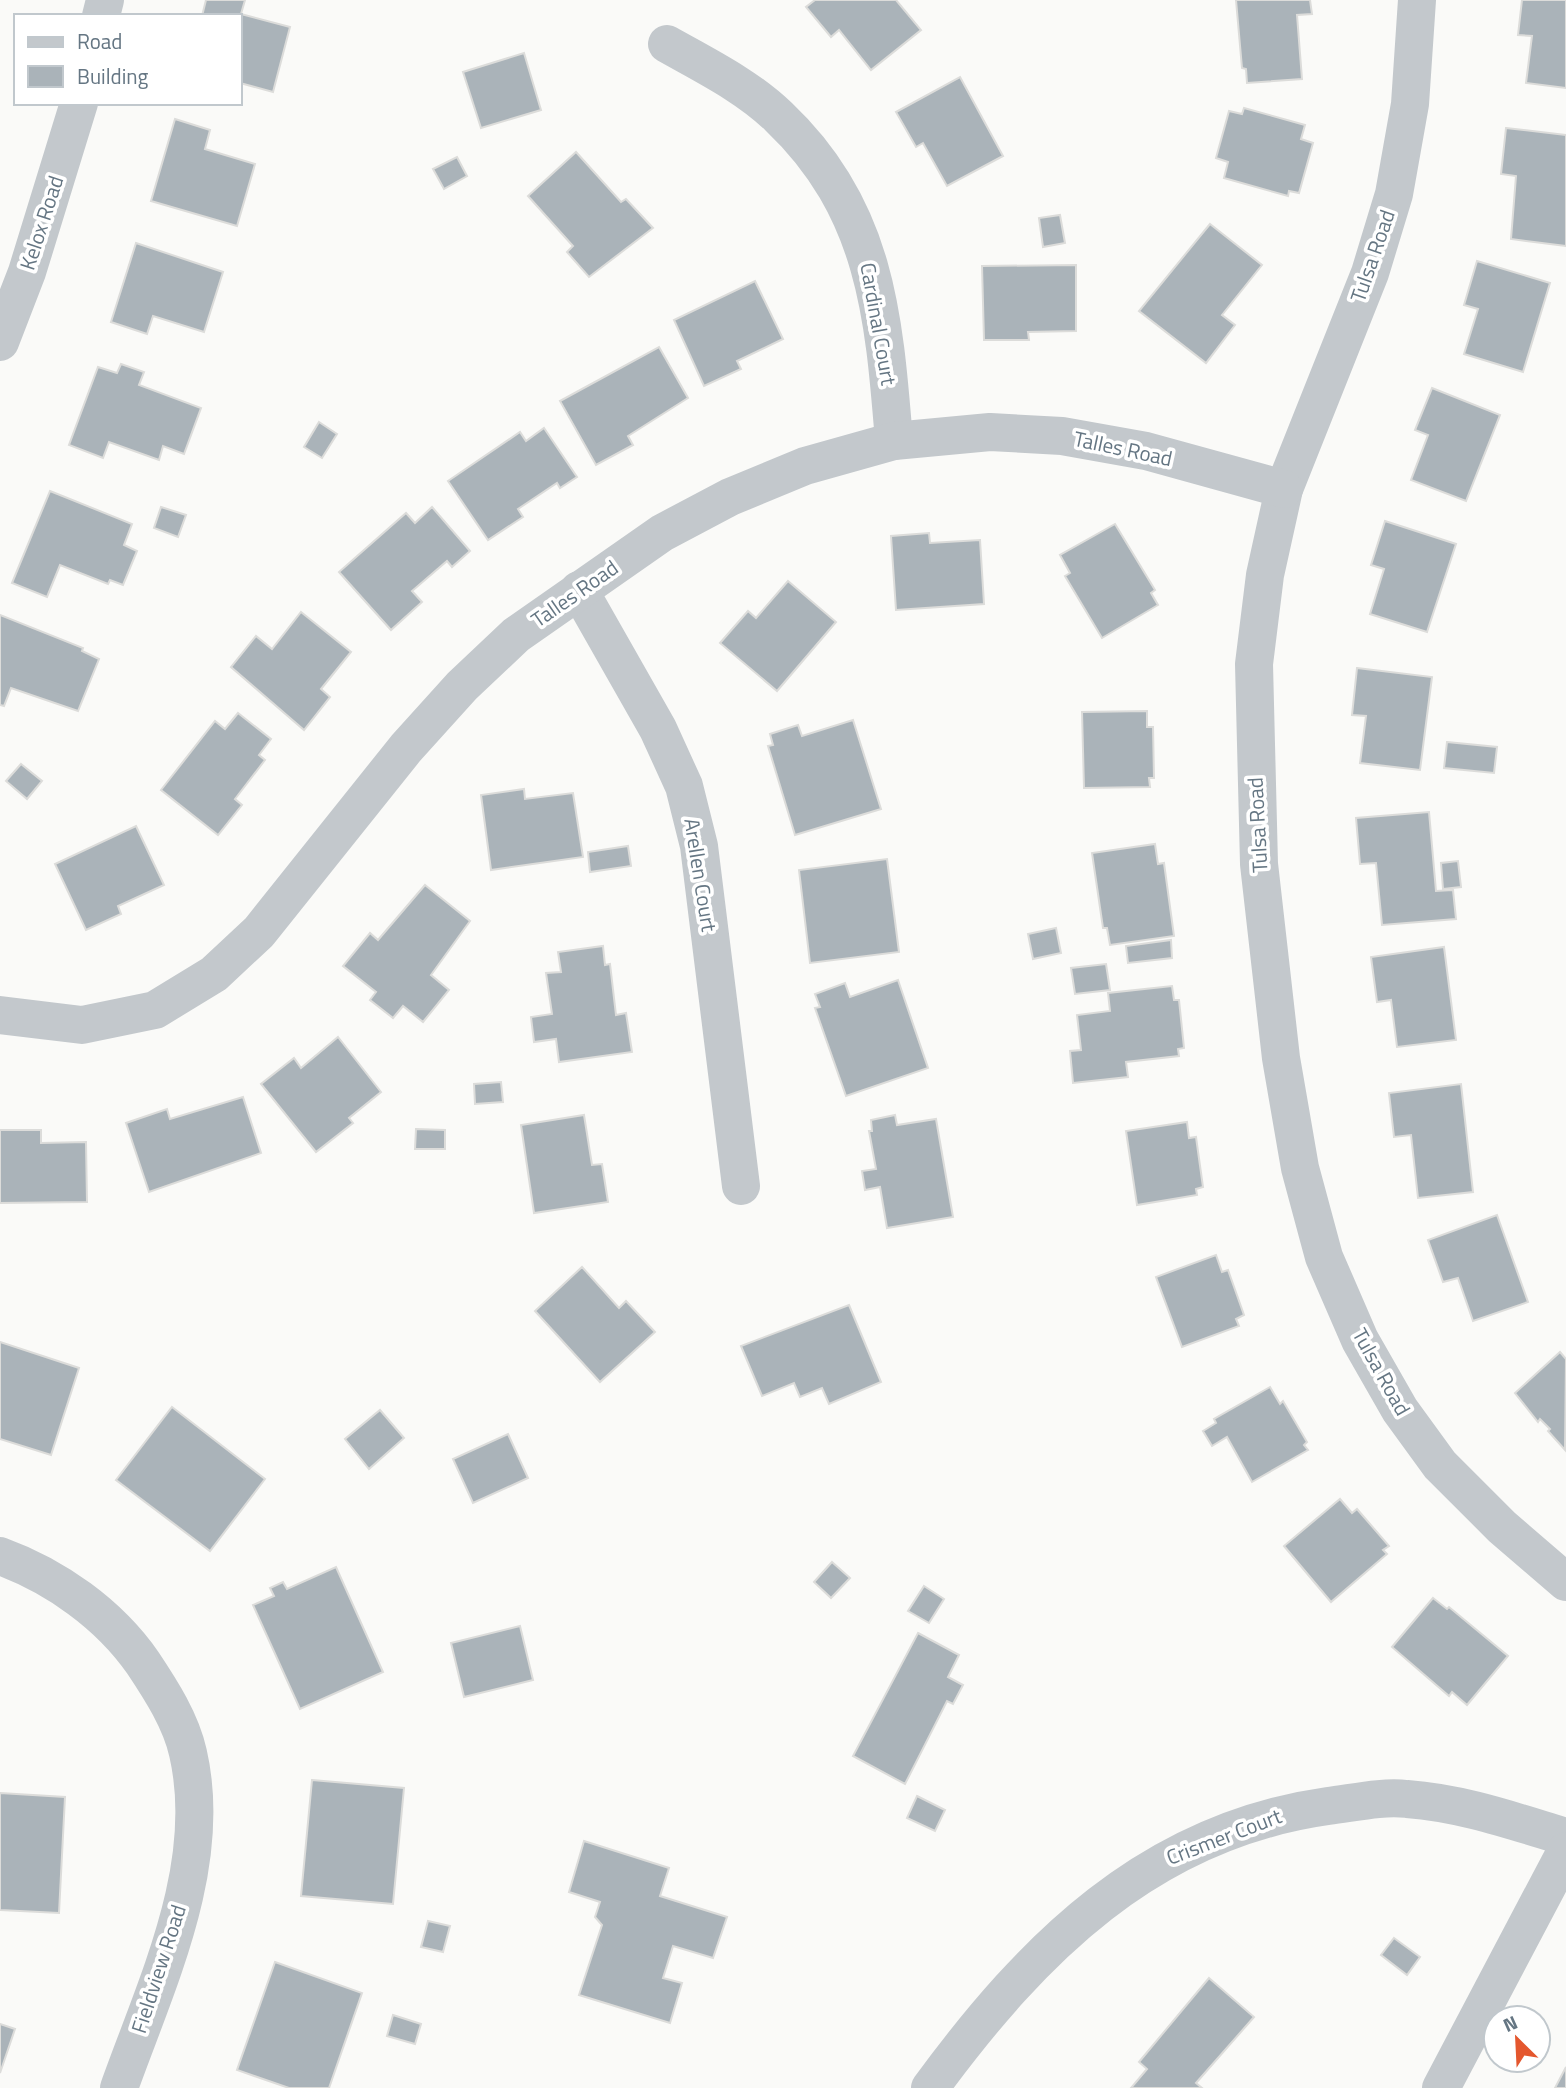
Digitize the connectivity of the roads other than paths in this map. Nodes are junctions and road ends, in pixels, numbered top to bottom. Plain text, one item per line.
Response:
1 (1417, 0) edge
2 (667, 44) dead end
3 (78, 105) edge
4 (0, 342) edge
5 (894, 441) junction
6 (1284, 489) junction
7 (579, 590) junction
8 (0, 1015) edge
9 (741, 1186) dead end
10 (0, 1556) edge
11 (1566, 1583) edge
12 (1566, 1837) edge
13 (1566, 1851) edge
14 (119, 2088) edge
15 (930, 2088) edge
16 (1441, 2088) edge

1 - 6 street, Tulsa Road
2 - 5 street, Cardinal Court
3 - 4 street, Kelox Road
5 - 6 street, Talles Road
5 - 7 street, Talles Road
6 - 11 street, Tulsa Road
7 - 8 street, Talles Road
7 - 9 street, Arellen Court
10 - 14 street, Fieldview Road
12 - 15 street, Crismer Court
13 - 16 street

